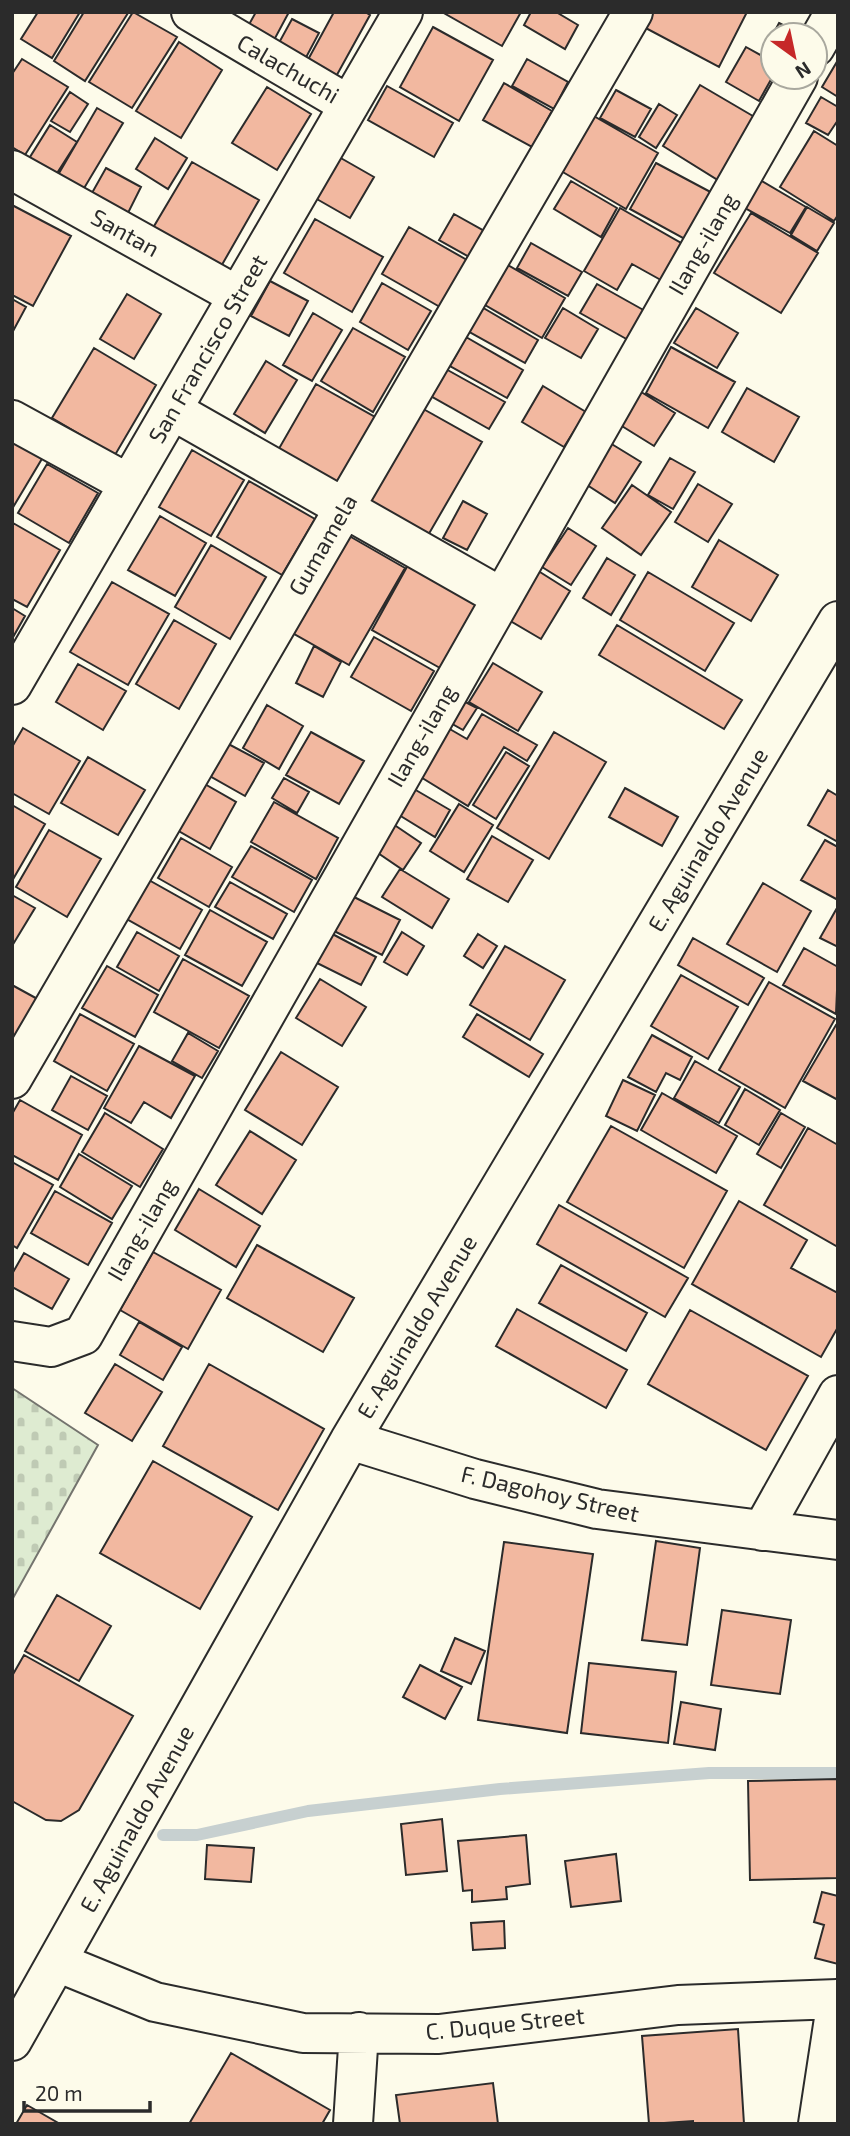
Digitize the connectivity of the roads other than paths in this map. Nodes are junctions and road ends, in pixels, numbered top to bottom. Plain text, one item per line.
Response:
1 (191, 12) edge
2 (402, 12) edge
3 (633, 12) edge
4 (790, 91) edge
5 (349, 105) junction
6 (12, 170) edge
7 (238, 296) junction
8 (172, 410) junction
9 (12, 420) edge
10 (129, 484) junction
11 (345, 508) junction
12 (501, 597) junction
13 (838, 621) edge
14 (12, 685) edge
15 (12, 1079) edge
16 (13, 1342) edge
17 (838, 1395) edge
18 (350, 1440) junction
19 (762, 1531) junction
20 (838, 1540) edge
21 (57, 1962) junction
22 (837, 1999) edge
23 (359, 2032) junction
24 (12, 2041) edge
25 (352, 2124) edge
26 (818, 2124) edge

1 - 5 street, Calachuchi
2 - 5 street, San Francisco Street
3 - 11 street, Gumamela
4 - 12 street, Ilang-ilang
5 - 7 street, San Francisco Street
6 - 7 street, Santan
7 - 8 street, San Francisco Street
8 - 10 street, San Francisco Street
8 - 11 street
9 - 10 street
10 - 14 street, San Francisco Street
11 - 12 street
11 - 15 street, Gumamela
12 - 16 street, Ilang-ilang
13 - 18 street, E. Aguinaldo Avenue
17 - 19 street
18 - 19 street, F. Dagohoy Street
18 - 21 street, E. Aguinaldo Avenue
19 - 20 street, F. Dagohoy Street
21 - 23 street, C. Duque Street
21 - 24 street, E. Aguinaldo Avenue
22 - 23 street, C. Duque Street
22 - 26 street
23 - 25 street

